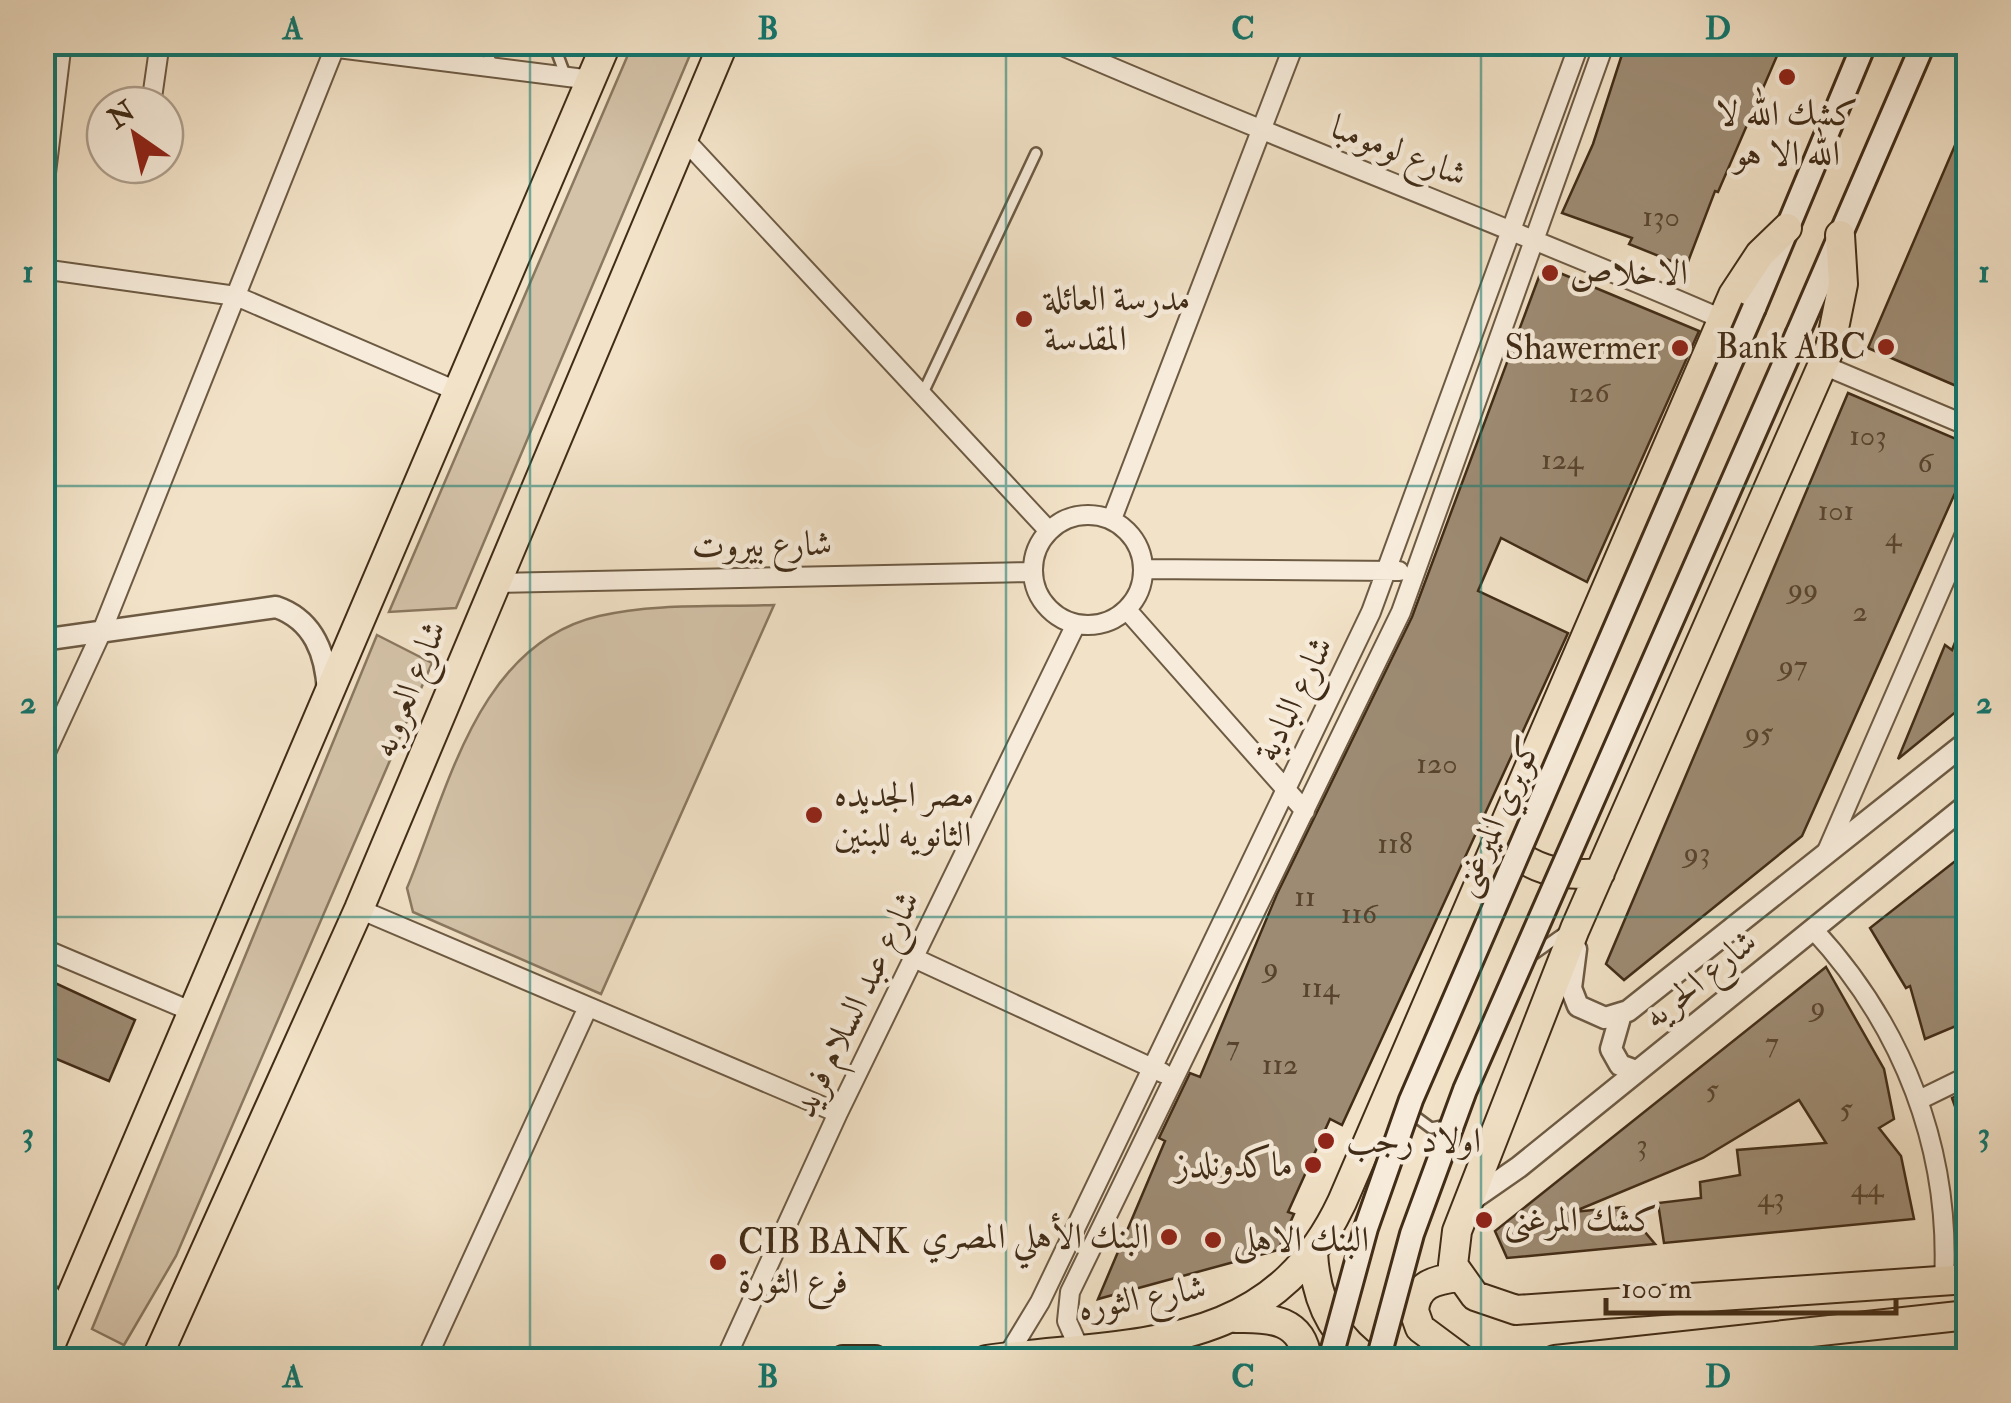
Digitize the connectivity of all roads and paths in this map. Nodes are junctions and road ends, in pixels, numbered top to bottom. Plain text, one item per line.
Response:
1 (62, 42) edge
2 (160, 42) edge
3 (290, 42) edge
4 (483, 42) edge
5 (553, 42) edge
6 (607, 42) edge
7 (724, 42) edge
8 (1053, 42) edge
9 (1295, 42) edge
10 (1580, 42) edge
11 (1605, 42) edge
12 (1865, 42) edge
13 (1924, 42) edge
14 (336, 45) edge
15 (493, 67) junction
16 (579, 78) junction
17 (154, 85) edge
18 (1260, 132) junction
19 (682, 138) junction
20 (1036, 153) dead end
21 (46, 173) dead end
22 (1787, 228) junction
23 (1512, 229) junction
24 (1840, 235) junction
25 (1535, 238) junction
26 (42, 268) edge
27 (236, 296) junction
28 (1722, 319) junction
29 (1824, 366) junction
30 (459, 392) junction
31 (922, 394) junction
32 (1968, 426) edge
33 (1112, 519) junction
34 (1968, 526) edge
35 (1049, 530) junction
36 (1144, 569) junction
37 (1387, 571) junction
38 (1032, 572) junction
39 (1417, 572) junction
40 (493, 584) junction
41 (1127, 610) junction
42 (1076, 624) junction
43 (102, 631) junction
44 (42, 640) edge
45 (328, 696) junction
46 (1968, 741) edge
47 (42, 761) edge
48 (1286, 789) junction
49 (1968, 804) edge
50 (1306, 811) junction
51 (1498, 838) junction
52 (1821, 860) junction
53 (1482, 870) junction
54 (1600, 873) junction
55 (359, 909) junction
56 (1575, 929) junction
57 (1813, 929) junction
58 (42, 948) edge
59 (914, 958) junction
60 (588, 1007) junction
61 (193, 1012) junction
62 (1620, 1014) junction
63 (1152, 1068) junction
64 (1636, 1071) junction
65 (1968, 1076) edge
66 (1174, 1078) junction
67 (1919, 1100) junction
68 (838, 1113) junction
69 (1470, 1201) junction
70 (1313, 1252) junction
71 (1458, 1276) junction
72 (1956, 1280) edge
73 (42, 1281) edge
74 (63, 1316) junction
75 (1968, 1316) edge
76 (1236, 1318) junction
77 (170, 1347) edge
78 (1080, 1348) junction
79 (996, 1359) edge
80 (44, 1360) edge
81 (156, 1360) edge
82 (426, 1360) edge
83 (725, 1360) edge
84 (843, 1360) edge
85 (874, 1360) edge
86 (1308, 1360) edge
87 (1330, 1360) edge
88 (1369, 1360) edge
89 (1378, 1360) edge
90 (1463, 1360) edge
91 (1556, 1360) edge

1 - 21 street
2 - 17 street
3 - 14 street
4 - 15 lane
5 - 16 lane
6 - 16 highway, شارع العروبه
7 - 19 highway, شارع العروبه
8 - 18 street, شارع لومومبا
9 - 18 street
10 - 23 street, شارع البادية
11 - 25 street, شارع البادية
12 - 22 main road, كوبري الميرغنى
13 - 24 main road
14 - 15 street
14 - 27 street
15 - 16 street
16 - 30 highway, شارع العروبه
18 - 23 street, شارع لومومبا
18 - 33 street
19 - 31 street
19 - 40 highway, شارع العروبه
20 - 31 lane
22 - 28 highway, شارع الثوره
22 - 87 main road, كوبري الميرغنى, bridge
23 - 25 street, شارع لومومبا
23 - 37 street, شارع البادية
24 - 29 highway
24 - 89 main road, bridge
25 - 28 street, شارع لومومبا
25 - 39 street, شارع البادية
26 - 27 street
27 - 30 street
27 - 43 street
28 - 51 highway, شارع الثوره
29 - 32 street
29 - 54 highway
30 - 45 highway, شارع العروبه
31 - 35 street
33 - 35 street
33 - 36 street
34 - 52 street
35 - 38 street
36 - 37 street
36 - 41 street
37 - 39 street
37 - 48 street, شارع البادية
38 - 40 street, شارع بيروت
38 - 42 street
39 - 50 street, شارع البادية
40 - 55 highway, شارع العروبه
41 - 42 street
41 - 48 street
42 - 59 street, شارع عبد السلام فريد
43 - 44 street
43 - 45 street
43 - 47 street
45 - 61 highway, شارع العروبه
46 - 52 street, شارع الحريه
48 - 50 street
48 - 63 street, شارع البادية
49 - 57 street, شارع الحريه
50 - 66 street, شارع البادية
51 - 53 highway, شارع الثوره
51 - 54 highway
52 - 62 street, شارع الحريه
53 - 56 lane
53 - 70 highway, شارع الثوره
54 - 56 highway
55 - 60 street
55 - 77 highway, شارع العروبه
56 - 62 street, شارع الحريه
56 - 69 highway
57 - 64 street, شارع الحريه
57 - 67 street
58 - 61 street
59 - 63 street
59 - 68 street, شارع عبد السلام فريد
60 - 68 street
60 - 82 street
61 - 74 highway, شارع العروبه
62 - 64 street
63 - 66 street
63 - 79 street, شارع البادية
64 - 69 street, شارع الحريه
65 - 67 street
66 - 78 street, شارع البادية
67 - 72 street
68 - 83 street, شارع عبد السلام فريد
69 - 71 highway
70 - 76 highway, شارع الثوره
70 - 88 highway
71 - 72 highway
71 - 90 highway
73 - 74 street
74 - 80 highway, شارع العروبه
75 - 91 highway
76 - 78 highway, شارع الثوره
76 - 86 highway
77 - 81 highway, شارع العروبه
78 - 79 highway, شارع الثوره
84 - 85 highway

